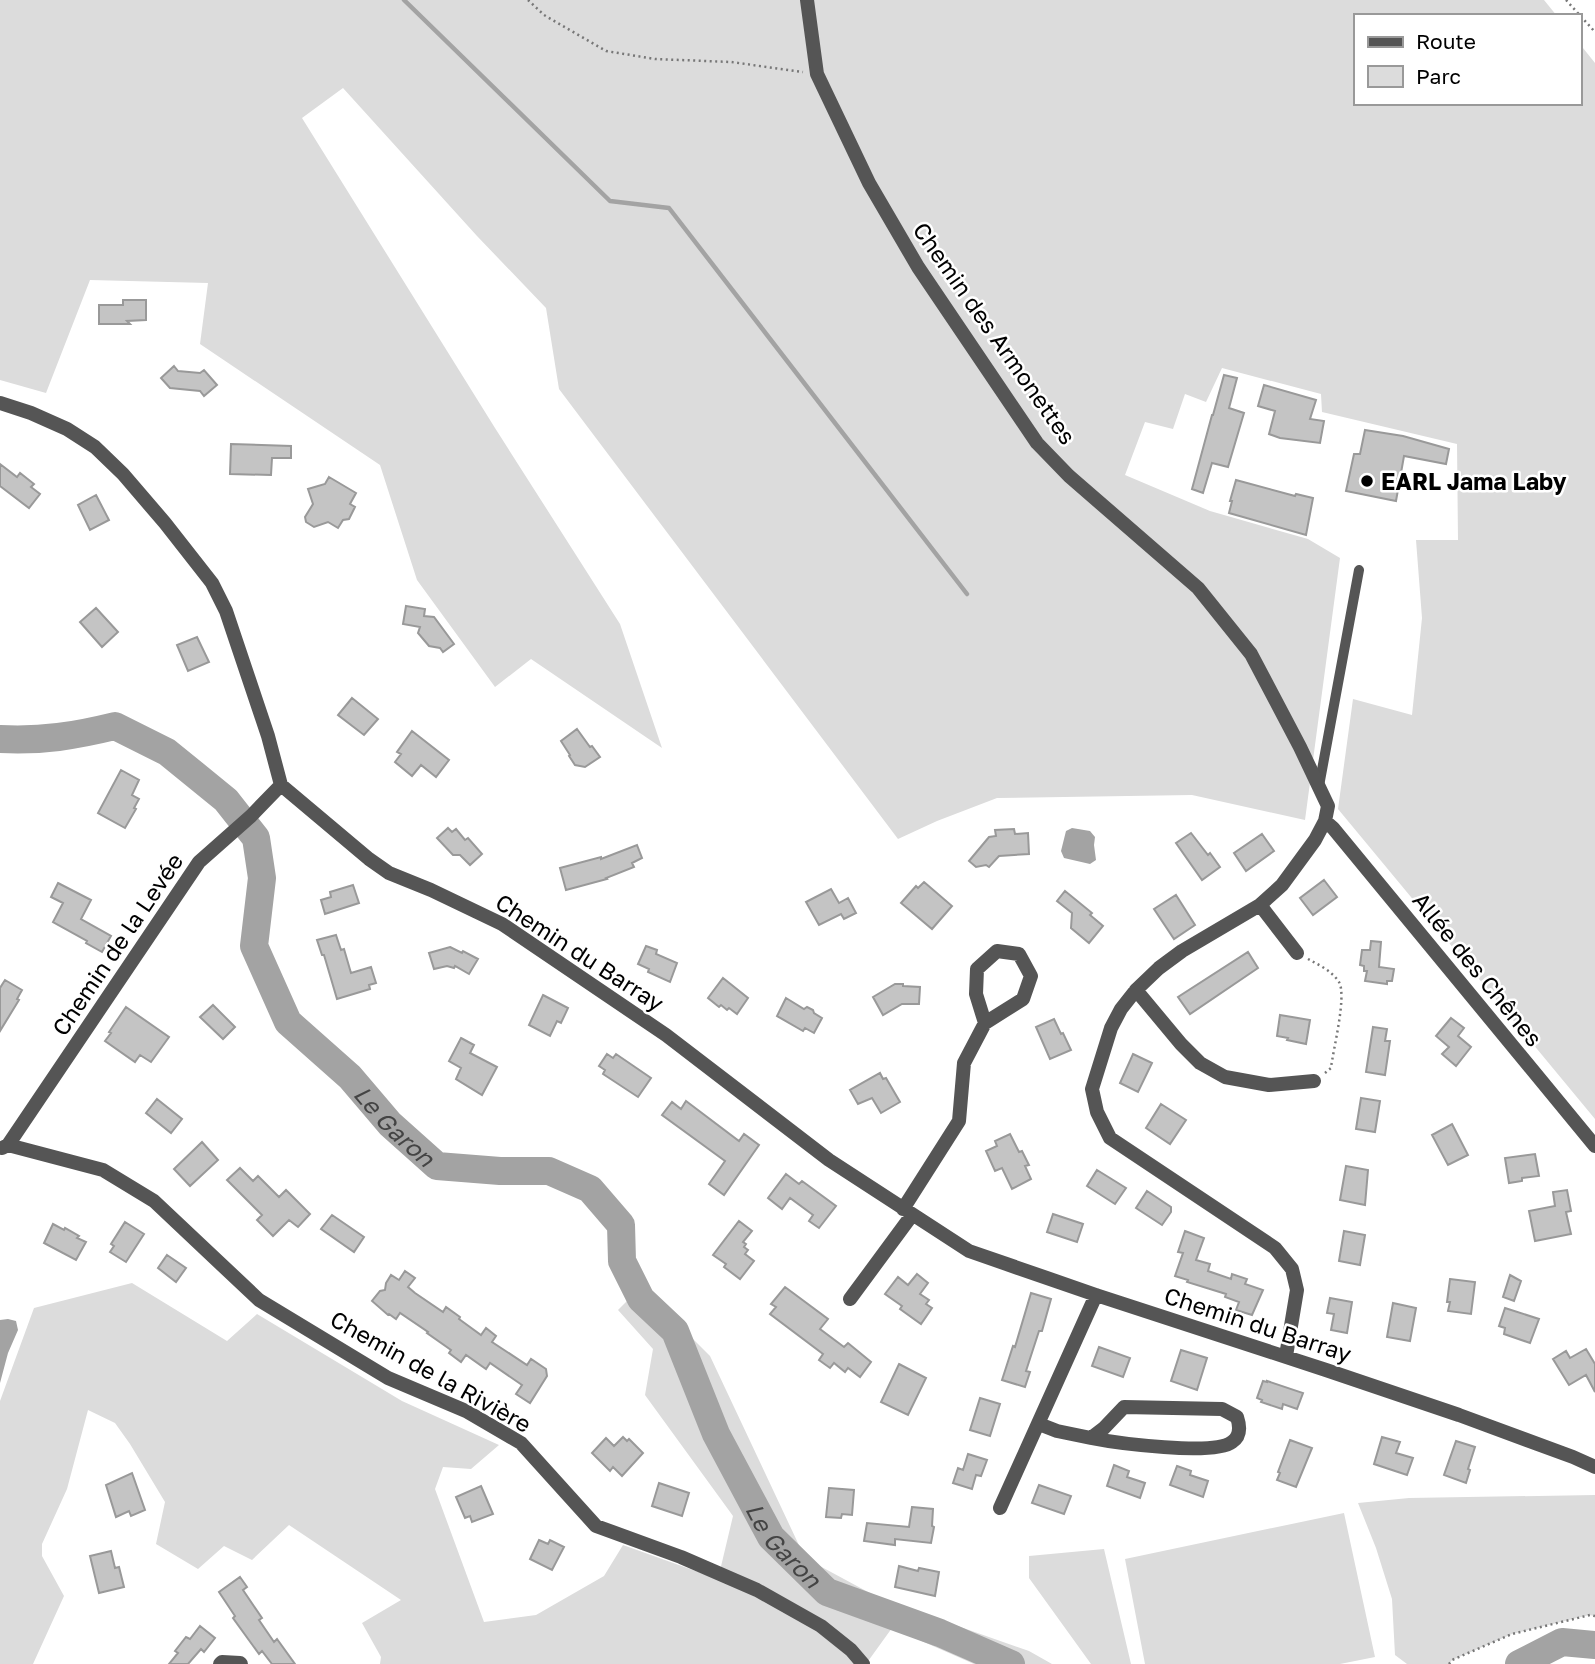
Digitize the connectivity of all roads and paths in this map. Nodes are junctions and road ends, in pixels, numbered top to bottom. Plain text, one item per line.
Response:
1 (528, 0) edge
2 (807, 0) edge
3 (1566, 0) edge
4 (1579, 14) edge
5 (1581, 17) edge
6 (1595, 32) edge
7 (817, 74) junction
8 (0, 403) edge
9 (1359, 570) dead end
10 (281, 785) junction
11 (1319, 787) junction
12 (1325, 821) junction
13 (1260, 905) junction
14 (1297, 953) joint
15 (1136, 990) junction
16 (985, 1023) junction
17 (1314, 1082) joint
18 (1595, 1146) edge
19 (4, 1147) edge
20 (908, 1212) junction
21 (1096, 1295) junction
22 (850, 1299) dead end
23 (1286, 1356) junction
24 (1039, 1424) junction
25 (1091, 1438) junction
26 (1595, 1467) edge
27 (1000, 1508) dead end
28 (1595, 1616) edge
29 (220, 1664) edge
30 (241, 1664) edge
31 (863, 1664) edge
32 (1449, 1664) edge

1 - 7 path
2 - 7 street, Chemin des Armonettes
3 - 4 path
5 - 6 path
7 - 11 street, Chemin des Armonettes
8 - 10 street
9 - 11 lane
10 - 19 street, Chemin de la Levée
10 - 20 street, Chemin du Barray
11 - 12 street, Chemin des Armonettes
12 - 13 street
12 - 18 street, Allée des Chênes
13 - 14 street
13 - 15 street
14 - 17 path
15 - 17 street
15 - 23 street
16 - 16 street
16 - 20 street
19 - 31 street, Chemin de la Rivière
20 - 21 street, Chemin du Barray
20 - 22 street
21 - 23 street, Chemin du Barray
21 - 24 street
23 - 26 street, Chemin du Barray
24 - 25 street
24 - 27 street
25 - 25 street
28 - 32 path
29 - 30 street

